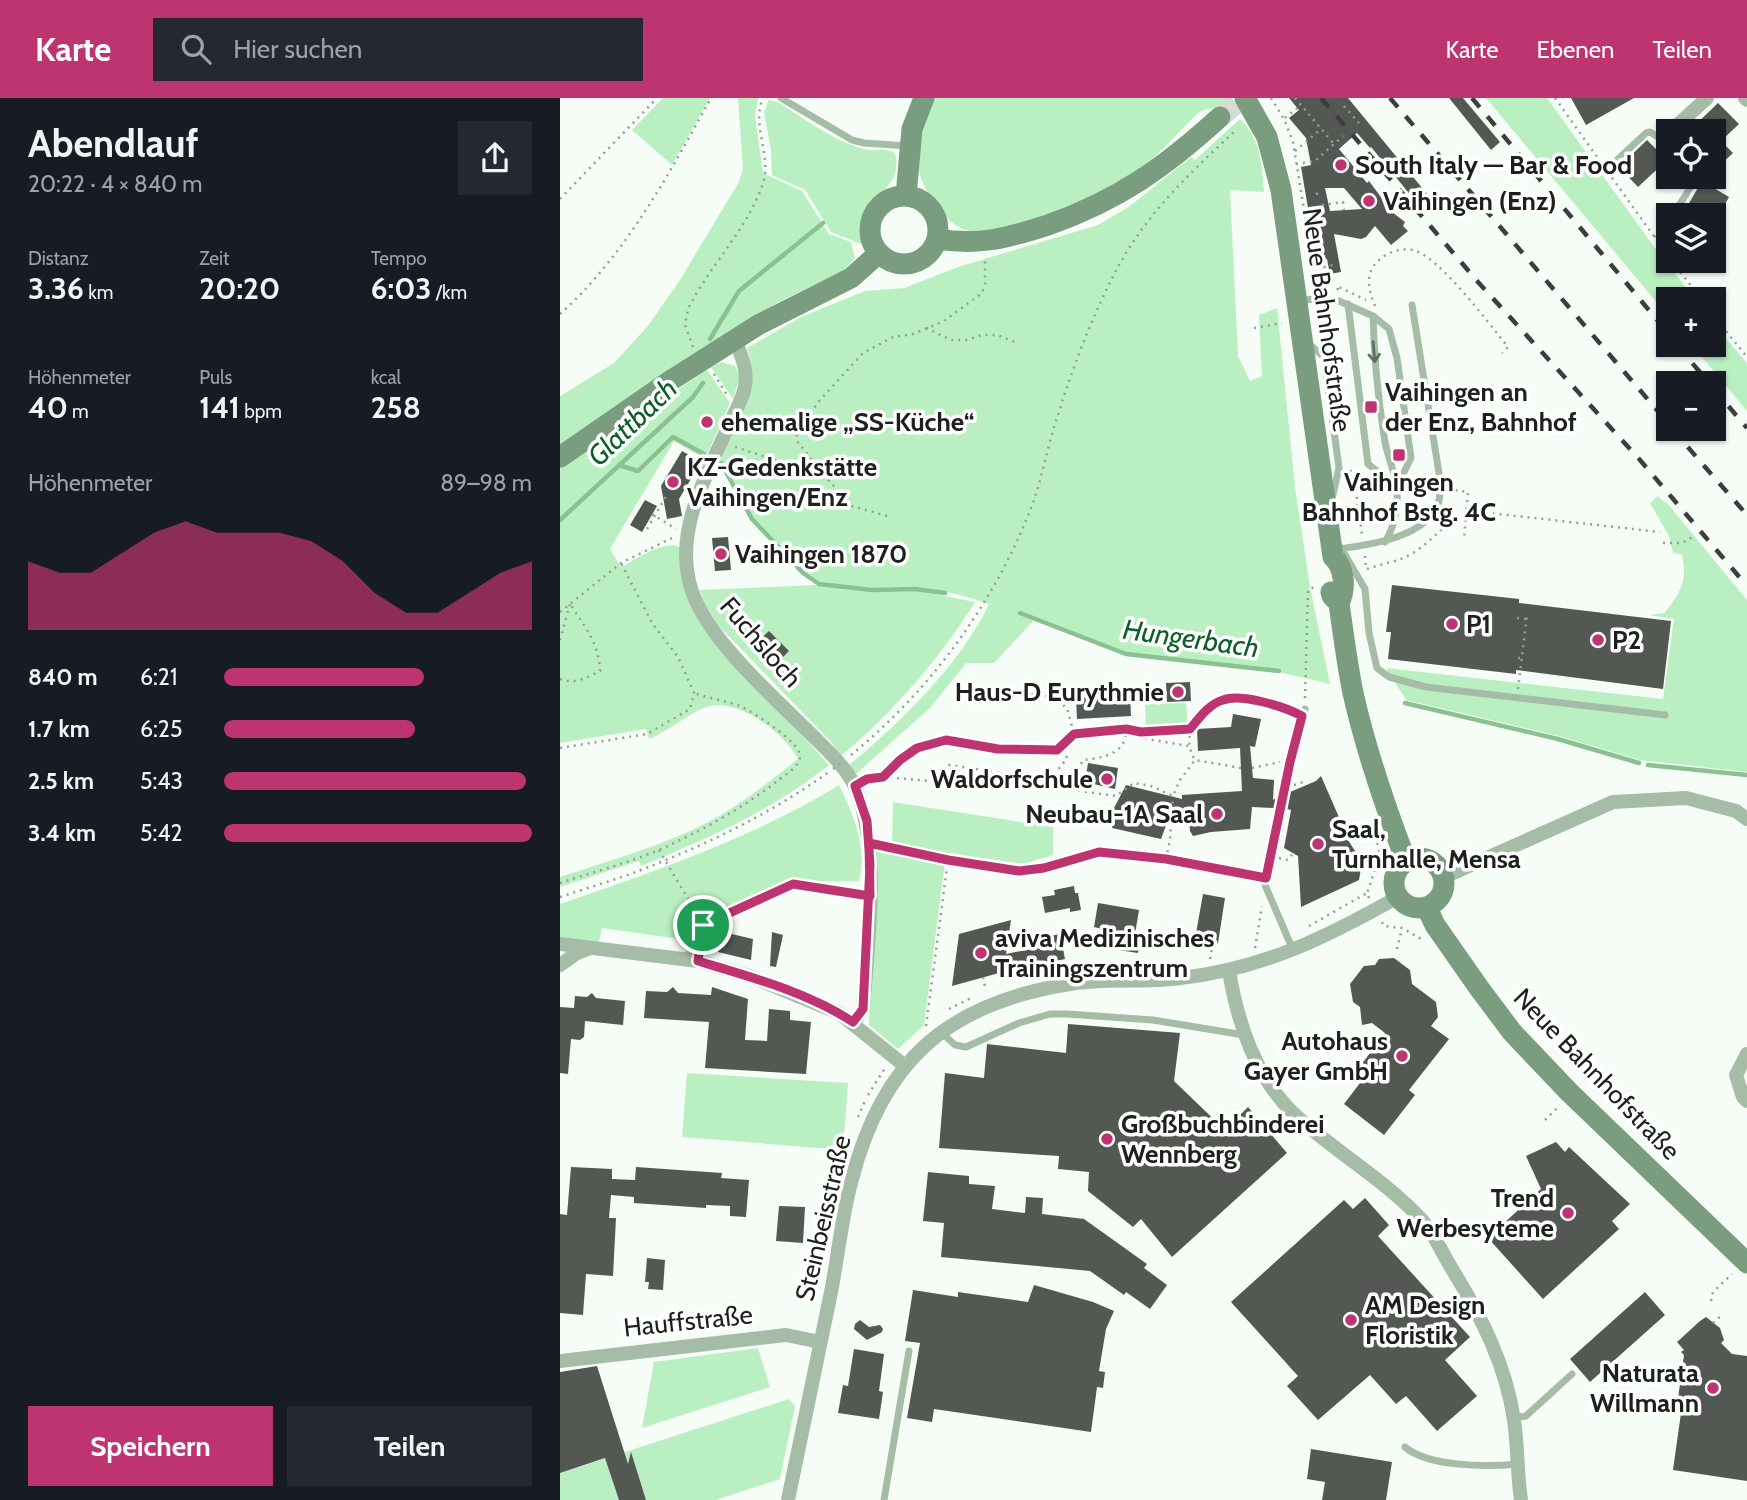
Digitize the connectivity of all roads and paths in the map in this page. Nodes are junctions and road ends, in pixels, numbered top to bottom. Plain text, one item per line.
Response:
1 (657, 98) edge
2 (711, 98) edge
3 (763, 98) edge
4 (781, 98) edge
5 (924, 98) edge
6 (1245, 98) edge
7 (1271, 98) edge
8 (1296, 98) edge
9 (1564, 98) edge
10 (1707, 98) edge
11 (1556, 100) edge
12 (1301, 105) junction
13 (1344, 106) dead end
14 (1284, 119) junction
15 (1685, 119) edge
16 (1359, 123) dead end
17 (1227, 124) joint
18 (1321, 129) junction
19 (1308, 132) dead end
20 (1656, 134) edge
21 (1343, 136) dead end
22 (1312, 137) junction
23 (1334, 144) junction
24 (909, 146) junction
25 (1295, 151) junction
26 (1617, 159) dead end
27 (1296, 164) junction
28 (906, 197) junction
29 (560, 198) edge
30 (1322, 205) dead end
31 (1344, 210) dead end
32 (1137, 236) junction
33 (1654, 237) joint
34 (937, 239) junction
35 (1140, 240) dead end
36 (1656, 240) edge
37 (983, 242) junction
38 (879, 253) junction
39 (1322, 260) dead end
40 (1333, 265) dead end
41 (1324, 267) junction
42 (1314, 270) junction
43 (1681, 273) edge
44 (1692, 287) edge
45 (1318, 298) junction
46 (1297, 302) junction
47 (1348, 304) junction
48 (1412, 305) dead end
49 (1375, 306) dead end
50 (560, 314) edge
51 (1373, 316) junction
52 (1319, 321) dead end
53 (1284, 326) dead end
54 (926, 328) junction
55 (1254, 328) dead end
56 (1726, 331) edge
57 (735, 340) junction
58 (1015, 342) dead end
59 (1502, 353) dead end
60 (1747, 357) edge
61 (702, 360) junction
62 (737, 408) junction
63 (727, 445) dead end
64 (560, 457) edge
65 (787, 475) dead end
66 (1447, 478) dead end
67 (1397, 486) junction
68 (668, 494) dead end
69 (1358, 501) dead end
70 (653, 515) junction
71 (1466, 515) junction
72 (887, 516) dead end
73 (666, 523) dead end
74 (1360, 524) dead end
75 (647, 529) dead end
76 (1660, 532) dead end
77 (1694, 536) dead end
78 (686, 539) junction
79 (1464, 539) dead end
80 (1385, 542) junction
81 (1663, 543) dead end
82 (1335, 552) junction
83 (621, 563) junction
84 (1359, 576) junction
85 (1321, 584) dead end
86 (570, 604) junction
87 (560, 612) edge
88 (1527, 615) dead end
89 (1517, 618) dead end
90 (1530, 620) dead end
91 (560, 640) edge
92 (1518, 658) dead end
93 (1525, 659) dead end
94 (560, 679) edge
95 (694, 694) junction
96 (1031, 694) dead end
97 (1518, 697) junction
98 (1303, 712) junction
99 (1665, 715) dead end
100 (1126, 729) junction
101 (1190, 729) junction
102 (1141, 732) junction
103 (1074, 734) junction
104 (1063, 745) junction
105 (1189, 746) junction
106 (560, 748) edge
107 (1195, 760) junction
108 (1290, 762) junction
109 (839, 765) junction
110 (1241, 768) dead end
111 (1252, 768) dead end
112 (883, 777) junction
113 (1049, 780) junction
114 (855, 786) junction
115 (1073, 790) junction
116 (1172, 796) junction
117 (1747, 819) edge
118 (869, 843) junction
119 (659, 850) junction
120 (1293, 853) dead end
121 (1271, 856) junction
122 (1166, 859) junction
123 (665, 860) junction
124 (948, 860) junction
125 (1406, 861) junction
126 (1444, 877) junction
127 (1266, 882) junction
128 (560, 883) edge
129 (1367, 892) dead end
130 (870, 896) junction
131 (560, 897) edge
132 (1398, 897) junction
133 (1427, 908) junction
134 (703, 925) junction
135 (1402, 928) dead end
136 (1213, 942) dead end
137 (560, 944) edge
138 (1290, 944) junction
139 (592, 947) junction
140 (1397, 949) dead end
141 (698, 961) junction
142 (1202, 962) dead end
143 (560, 965) edge
144 (1230, 971) junction
145 (983, 977) dead end
146 (941, 1014) dead end
147 (853, 1022) junction
148 (934, 1030) junction
149 (921, 1031) dead end
150 (1244, 1035) junction
151 (1747, 1054) edge
152 (900, 1061) junction
153 (1747, 1101) edge
154 (1561, 1104) dead end
155 (1545, 1120) dead end
156 (857, 1121) dead end
157 (1742, 1267) edge
158 (1711, 1301) dead end
159 (1723, 1314) dead end
160 (1713, 1323) dead end
161 (820, 1342) junction
162 (909, 1350) dead end
163 (560, 1361) edge
164 (1572, 1374) dead end
165 (1514, 1418) junction
166 (1405, 1447) dead end
167 (1518, 1464) junction
168 (788, 1500) edge
169 (884, 1500) edge
170 (1521, 1500) edge

1 - 29 path
2 - 50 path
3 - 61 path
4 - 24 lane
5 - 24 main road
6 - 46 main road, Neue Bahnhofstraße
7 - 14 path
8 - 12 path
9 - 11 path
10 - 15 street
11 - 33 path
12 - 14 path
12 - 18 path
13 - 16 path
14 - 25 path
17 - 32 path
17 - 37 main road
18 - 22 path
18 - 23 path
19 - 22 path
20 - 26 lane
21 - 23 path
22 - 25 path
23 - 27 path
24 - 28 main road
25 - 27 path
27 - 42 path
28 - 34 main road
28 - 38 main road
30 - 31 path
32 - 35 path
32 - 109 path
33 - 36 path
34 - 37 main road
34 - 38 main road
37 - 54 path
38 - 57 main road
39 - 41 path
40 - 41 path
41 - 42 path
42 - 45 path
43 - 44 path
45 - 46 lane
45 - 47 lane
45 - 52 path
46 - 82 main road, Neue Bahnhofstraße
47 - 51 lane
47 - 67 lane
48 - 80 lane
49 - 59 path
51 -> 67 lane
51 - 67 lane
53 - 55 path
54 - 58 path
54 - 72 path
56 - 60 path
57 - 61 main road
57 - 62 street, Fuchsloch
61 - 62 path
61 - 64 main road
62 - 78 street, Fuchsloch
63 - 65 path
66 - 71 path
67 - 80 lane
68 - 70 path
69 - 74 path
70 - 73 path
70 - 75 path
71 - 76 path
71 - 79 path
71 - 84 path
77 - 81 path
78 - 83 path
78 - 109 street, Fuchsloch
80 - 82 lane
82 - 84 lane
82 - 125 main road, Neue Bahnhofstraße
83 - 86 path
83 - 95 path
84 - 97 lane
85 - 98 path
86 - 87 path
86 - 91 path
86 - 94 path
88 - 97 path
89 - 90 path, bridge
92 - 93 path, bridge
95 - 106 path
95 - 119 path
96 - 103 path
97 - 99 lane
98 - 101 path
98 - 108 lane
100 - 102 path
100 - 103 path
100 - 115 path
101 - 102 path
101 - 105 path
102 - 105 path
103 - 104 path
104 - 112 path
104 - 113 path
105 - 107 path
107 - 110 path
107 - 116 path
108 - 111 path
108 - 121 lane
109 - 114 street, Fuchsloch
109 - 123 path
112 - 113 path
112 - 114 path
113 - 115 path
114 - 118 street, Fuchsloch
115 - 116 path
116 - 122 path
117 - 126 street
118 - 124 path
118 - 130 street, Fuchsloch
119 - 123 path
119 - 128 path
120 - 121 path
121 - 127 lane
122 - 124 path
122 - 127 path
123 - 131 path
123 - 134 path
124 - 148 path
125 - 126 main road
125 - 132 main road
126 - 133 main road
127 - 138 lane
127 - 138 path
129 - 138 path
130 - 134 path
130 - 147 street, Fuchsloch
132 - 133 main road
132 - 138 street, Steinbeisstraße
133 - 157 main road, Neue Bahnhofstraße
134 - 141 path
135 - 140 path
136 - 142 path
137 - 139 street
138 - 144 street, Steinbeisstraße
139 - 141 street
139 - 143 street
141 - 147 street
144 - 148 street, Steinbeisstraße
144 - 150 street
145 - 146 path
147 - 152 street
148 - 149 path
148 - 150 lane
148 - 152 street, Steinbeisstraße
150 - 165 street
151 - 153 street
152 - 156 path
152 - 161 street, Steinbeisstraße
154 - 155 path
157 - 158 path
159 - 160 path
161 - 163 street, Hauffstraße
161 - 168 street, Steinbeisstraße
162 - 169 lane
164 - 165 lane
165 - 167 street
166 - 167 lane
167 - 170 street

